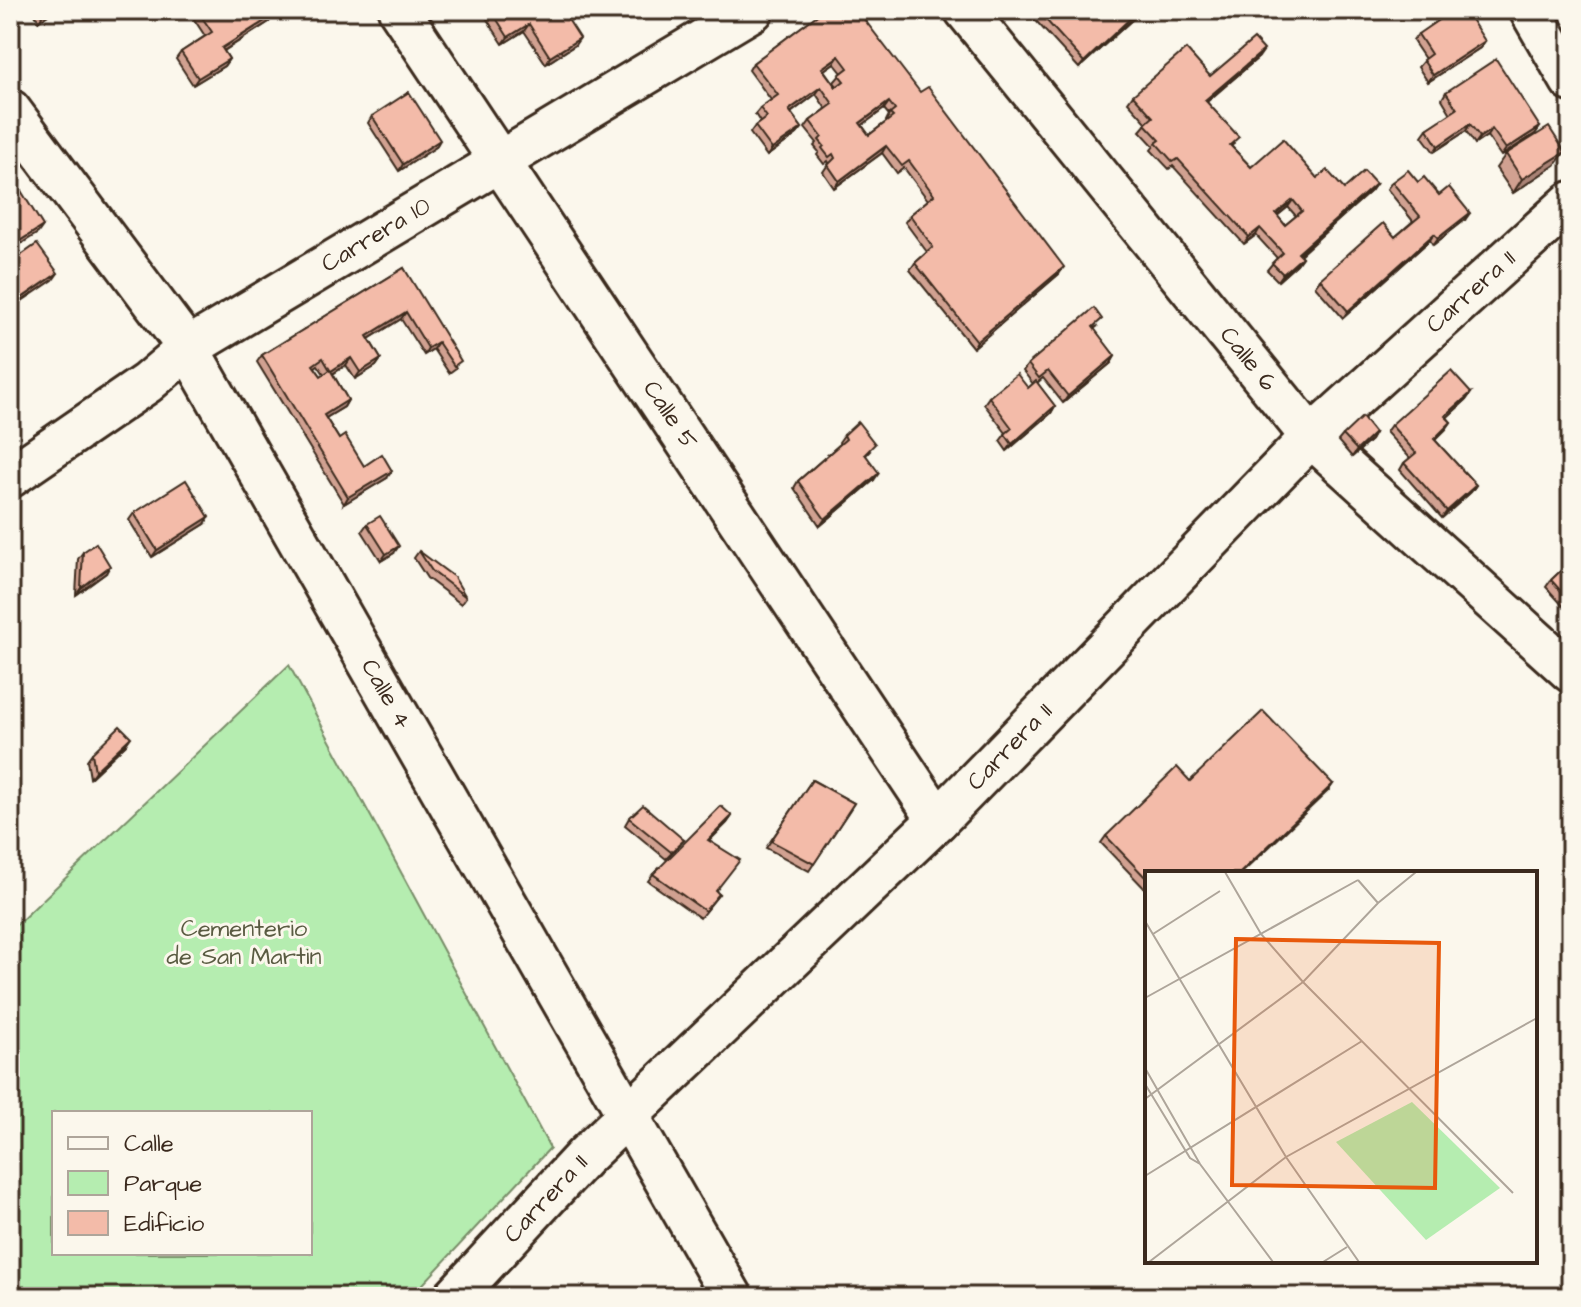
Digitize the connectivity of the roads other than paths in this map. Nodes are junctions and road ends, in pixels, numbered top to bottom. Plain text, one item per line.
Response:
1 (399, 10) edge
2 (753, 10) edge
3 (965, 10) edge
4 (1530, 10) edge
5 (1571, 81) edge
6 (10, 110) edge
7 (502, 160) junction
8 (1571, 202) edge
9 (188, 348) junction
10 (1311, 437) junction
11 (10, 477) edge
12 (1571, 672) edge
13 (938, 820) junction
14 (629, 1116) junction
15 (454, 1297) edge
16 (732, 1297) edge

1 - 7 street, Calle 5
2 - 7 street, Carrera 10
3 - 10 street, Calle 6
4 - 5 street
6 - 9 street, Calle 4
7 - 9 street, Carrera 10
7 - 13 street, Calle 5
8 - 10 street, Carrera 11
9 - 11 street, Carrera 10
9 - 14 street, Calle 4
10 - 12 street, Calle 6
10 - 13 street, Carrera 11
13 - 14 street, Carrera 11
14 - 15 street, Carrera 11
14 - 16 street, Calle 4

